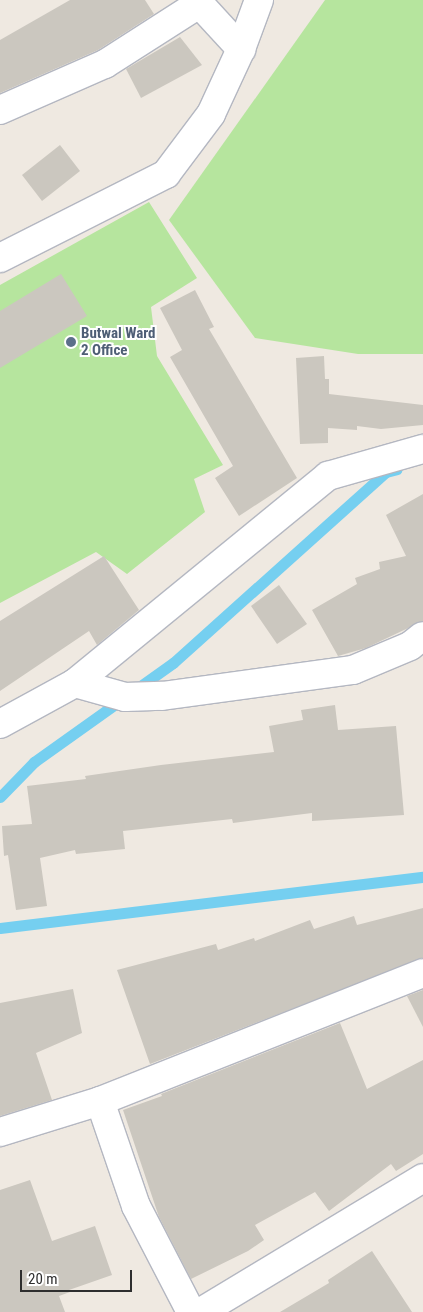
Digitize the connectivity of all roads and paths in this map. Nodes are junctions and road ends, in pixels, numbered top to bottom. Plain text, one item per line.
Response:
1 (259, 0) edge
2 (197, 2) edge
3 (241, 50) junction
4 (0, 110) edge
5 (0, 258) edge
6 (423, 448) edge
7 (419, 643) edge
8 (75, 683) junction
9 (0, 724) edge
10 (423, 973) edge
11 (100, 1100) junction
12 (0, 1132) edge
13 (423, 1178) edge
14 (191, 1312) edge
15 (201, 1312) edge

1 - 3 street
2 - 3 street
2 - 4 street
3 - 5 street
6 - 8 street
7 - 8 street
8 - 9 street
10 - 11 street
11 - 12 street
11 - 14 street
13 - 15 street

